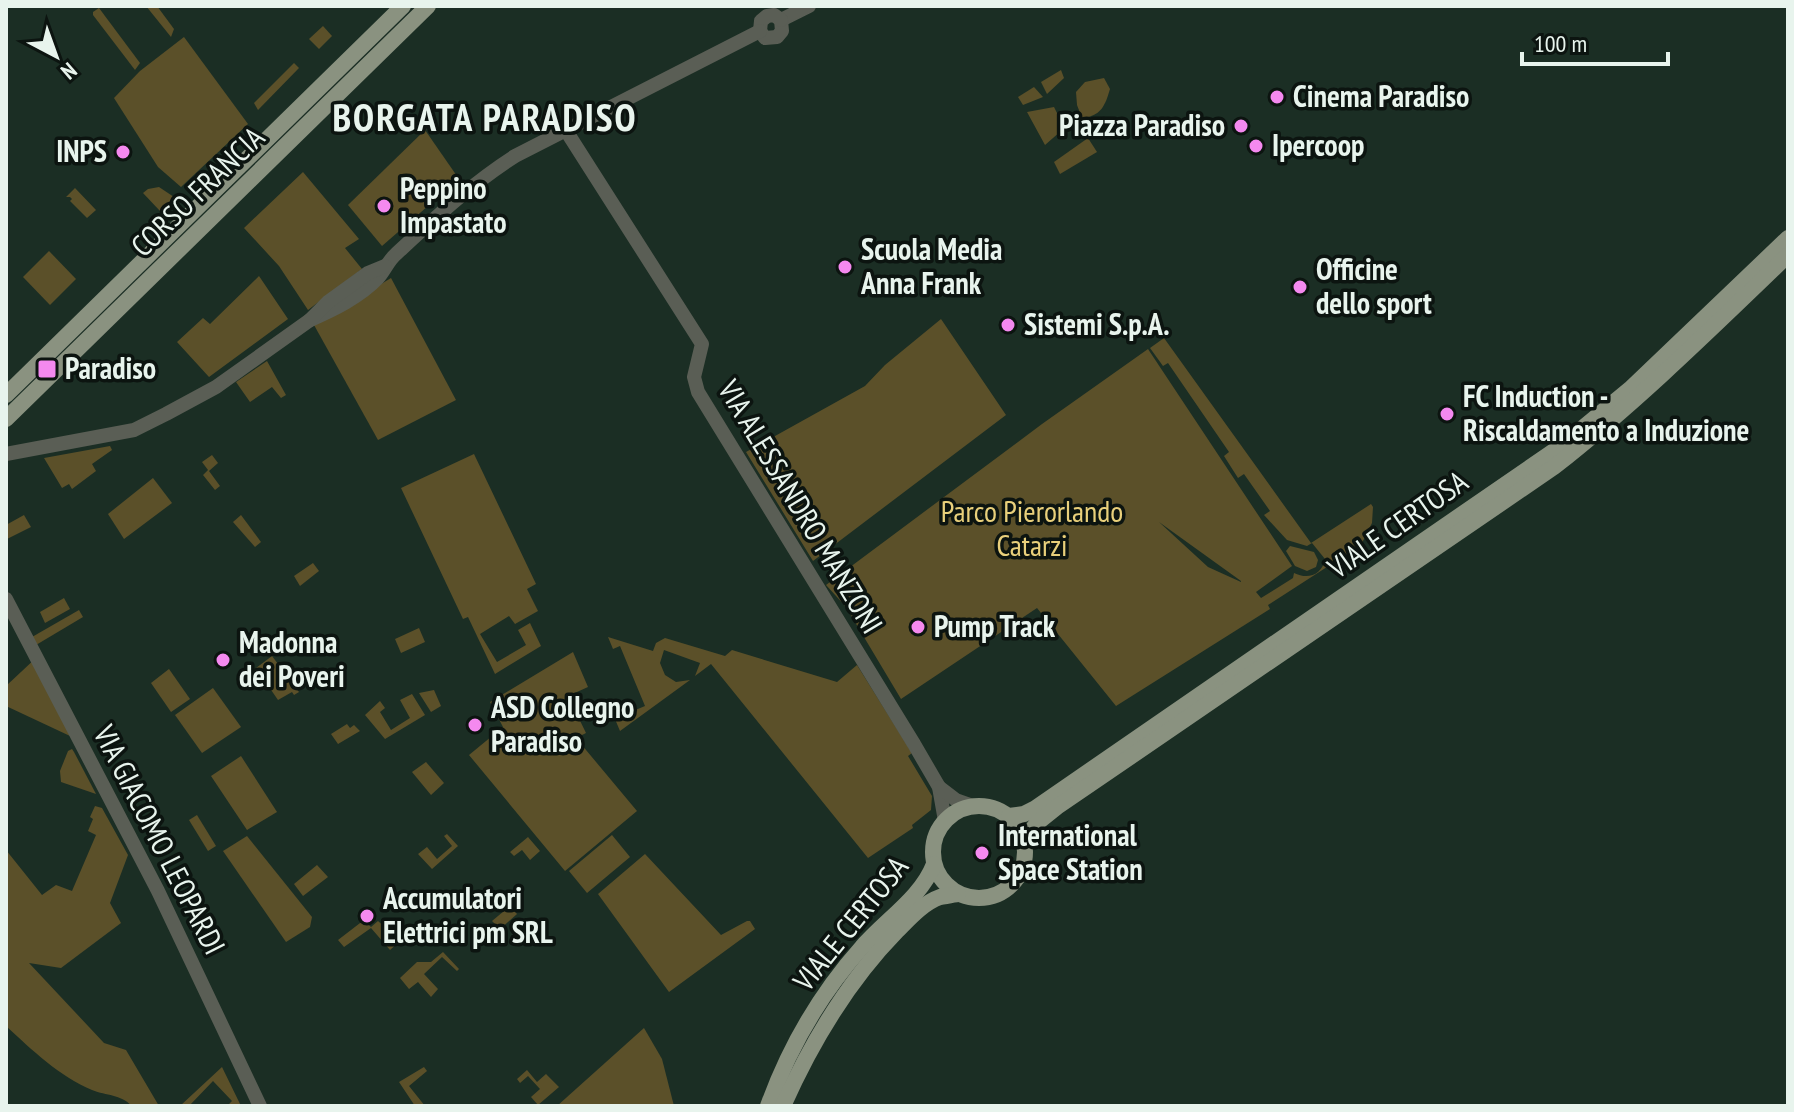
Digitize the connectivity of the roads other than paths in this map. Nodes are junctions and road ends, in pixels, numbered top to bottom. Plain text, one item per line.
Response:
1 (403, 6) edge
2 (428, 6) edge
3 (809, 6) edge
4 (565, 129) junction
5 (1788, 238) edge
6 (1788, 255) edge
7 (6, 395) edge
8 (6, 419) edge
9 (6, 454) edge
10 (6, 599) edge
11 (939, 787) junction
12 (973, 806) junction
13 (1009, 816) junction
14 (940, 817) junction
15 (1024, 840) junction
16 (934, 864) junction
17 (958, 894) junction
18 (260, 1106) edge
19 (768, 1106) edge
20 (783, 1106) edge

1 - 7 main road, CORSO FRANCIA
2 - 8 main road, CORSO FRANCIA
3 - 4 street
4 - 9 street
4 - 11 street, VIA ALESSANDRO MANZONI
5 - 13 main road, VIALE CERTOSA
6 - 15 main road, VIALE CERTOSA
10 - 18 street, VIA GIACOMO LEOPARDI
11 - 12 street, VIA ALESSANDRO MANZONI
11 - 14 street, VIA ALESSANDRO MANZONI
12 - 13 main road
12 - 14 main road
13 - 15 main road
14 - 16 main road
15 - 17 main road
16 - 17 main road
16 - 19 main road, VIALE CERTOSA
17 - 20 main road, VIALE CERTOSA

